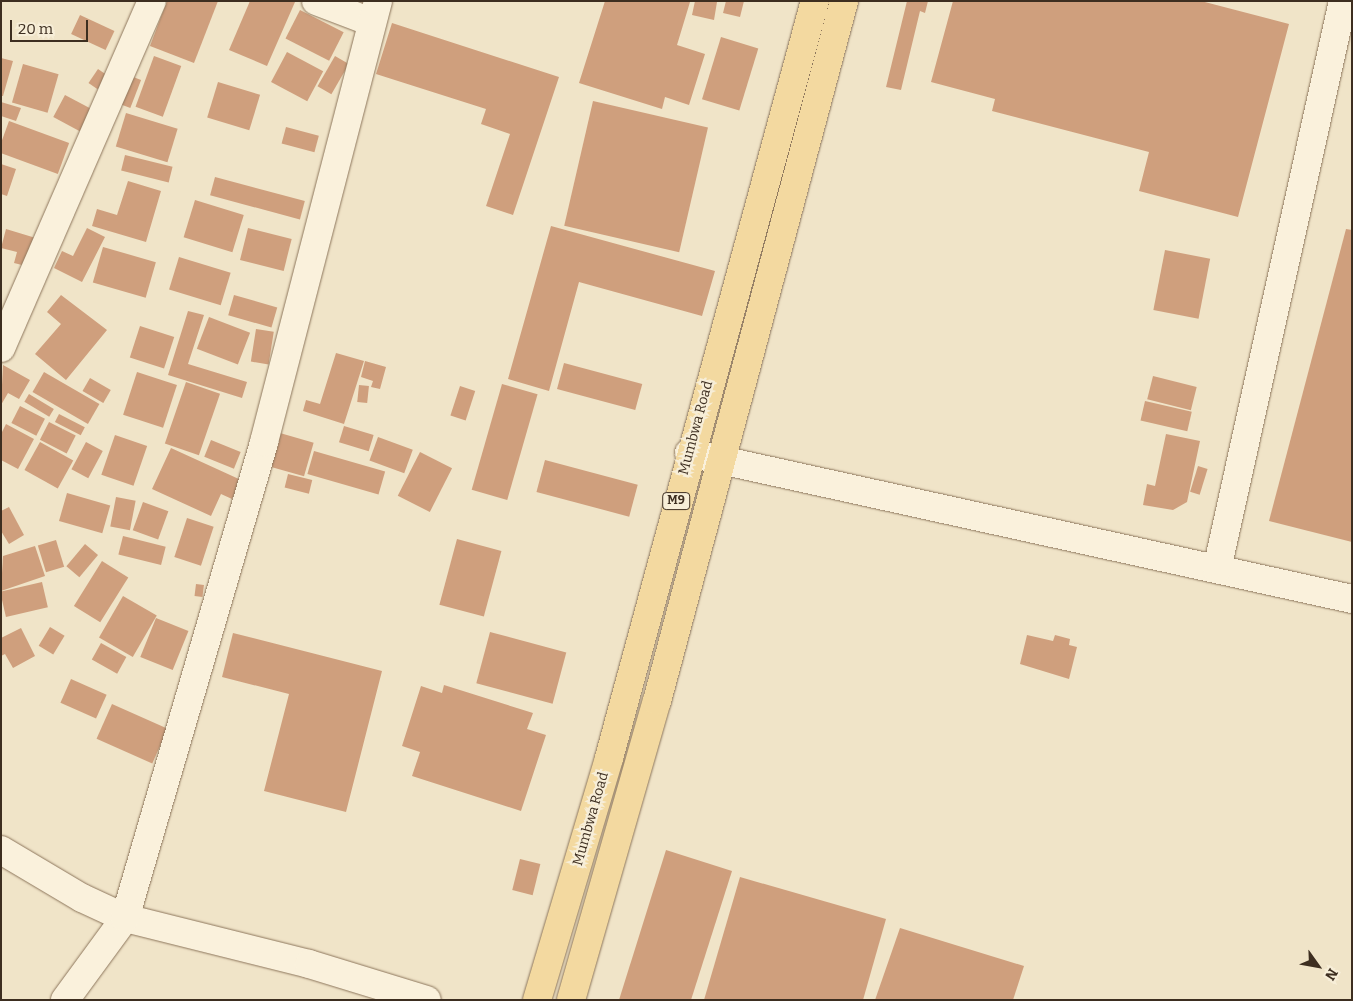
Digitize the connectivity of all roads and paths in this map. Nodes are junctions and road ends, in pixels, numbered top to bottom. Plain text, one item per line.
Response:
1 (152, 1) edge
2 (316, 1) edge
3 (815, 1) edge
4 (844, 1) edge
5 (1343, 1) edge
6 (374, 12) edge
7 (1, 348) edge
8 (689, 453) junction
9 (720, 459) junction
10 (1217, 569) junction
11 (1352, 600) edge
12 (1, 850) edge
13 (125, 918) junction
14 (65, 1000) edge
15 (427, 1000) edge
16 (537, 1000) edge
17 (570, 1000) edge

1 - 7 street
2 - 6 street
3 - 8 main road, Mumbwa Road / M9
4 - 9 main road, M9
5 - 10 street
6 - 13 street
8 - 9 street
8 - 16 main road, Mumbwa Road / M9
9 - 10 street
9 - 17 main road, M9
10 - 11 street
12 - 13 street
13 - 14 street
13 - 15 street

